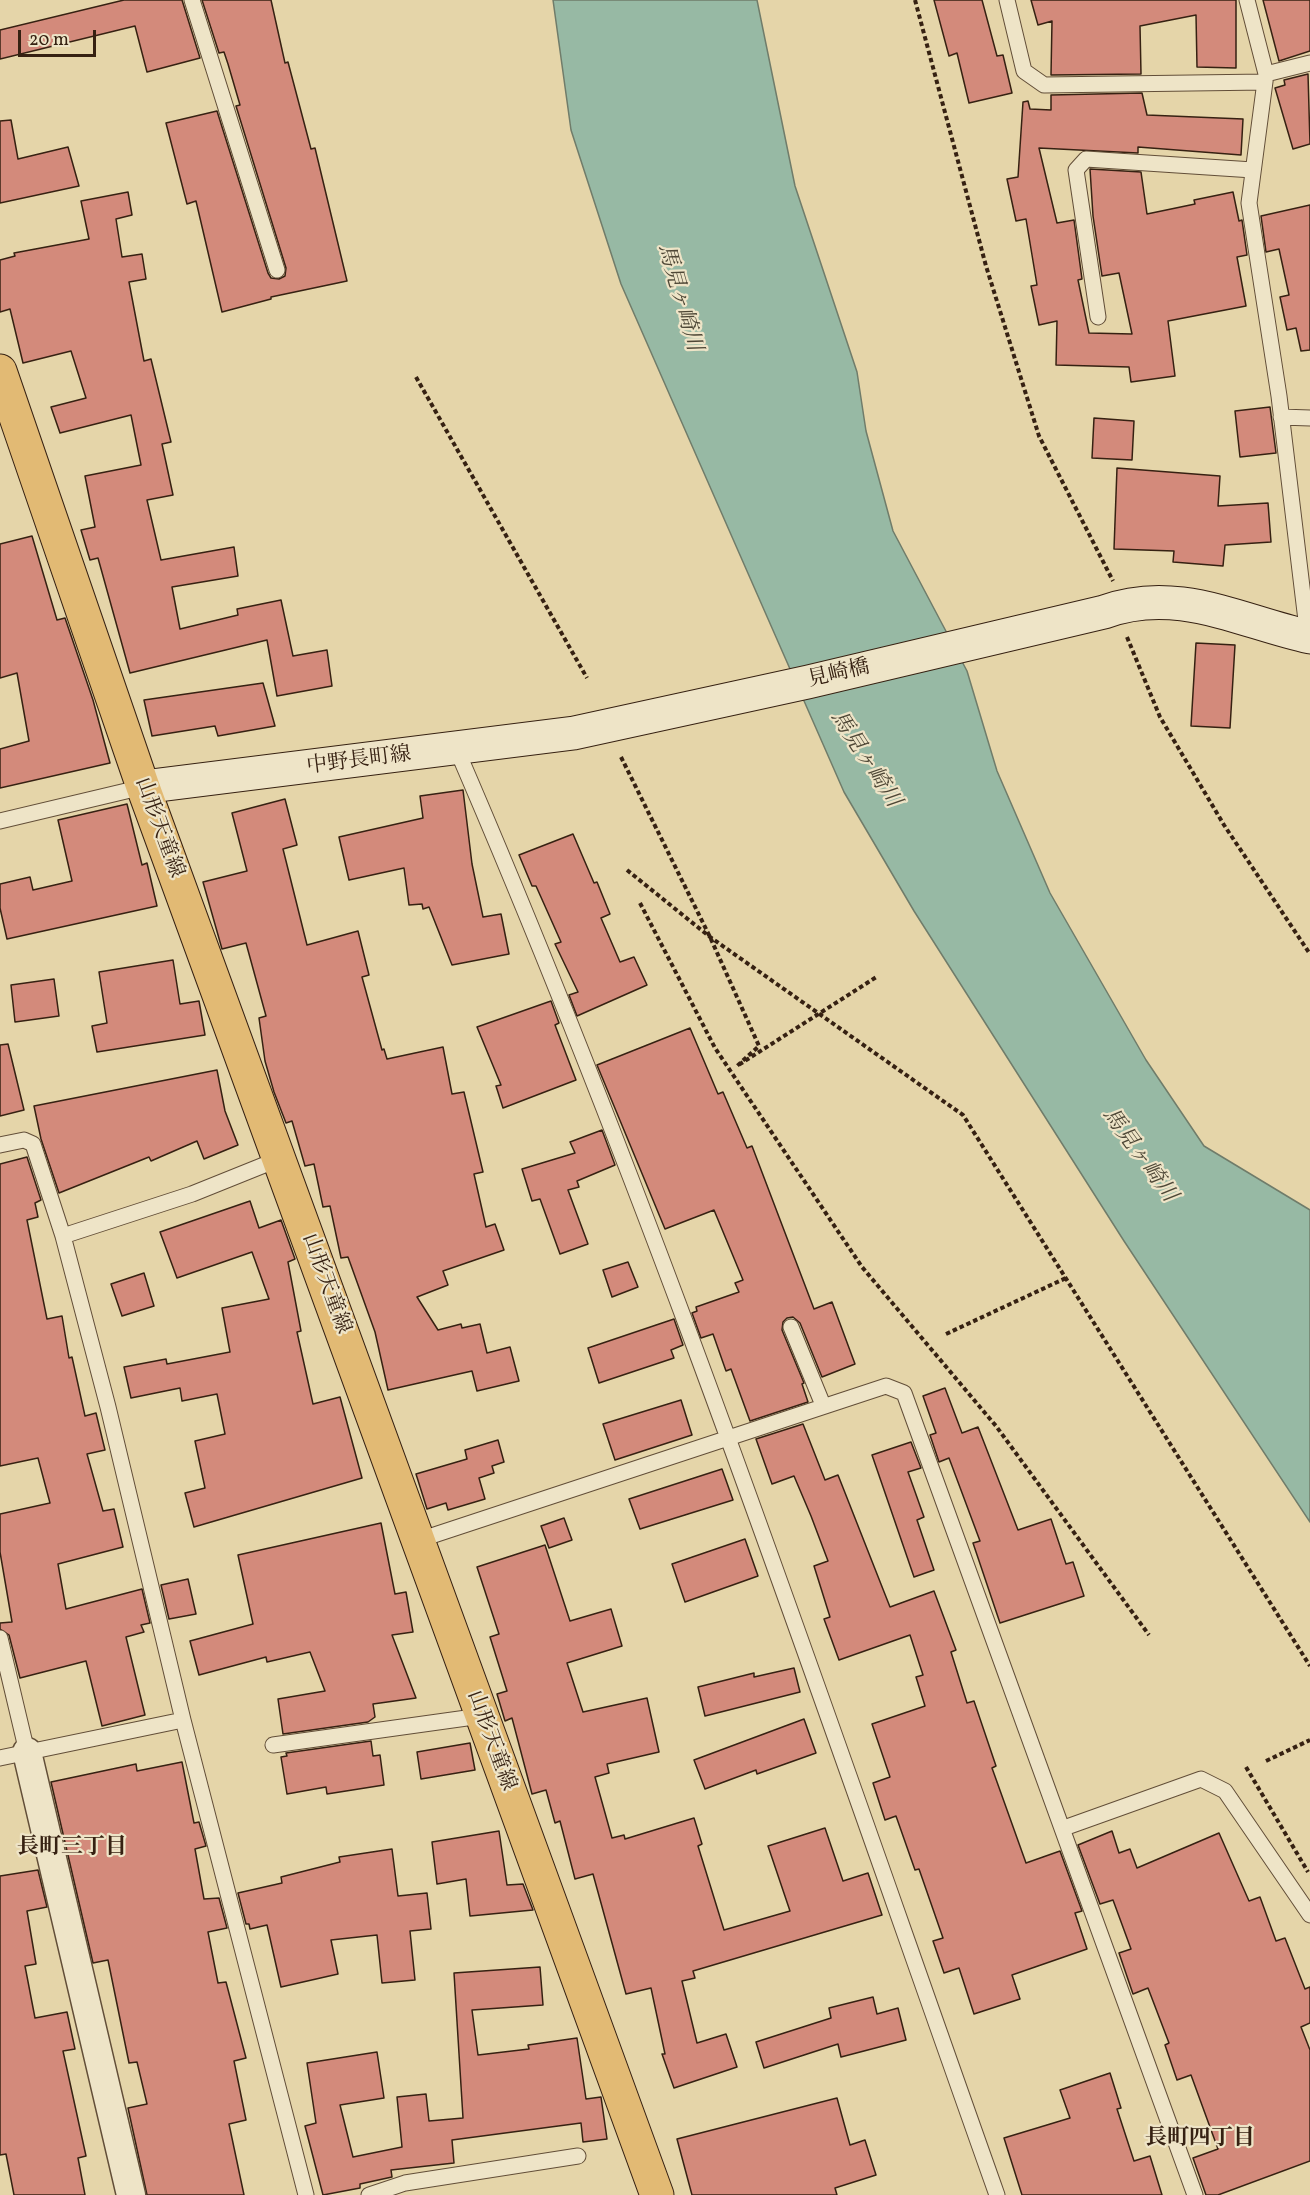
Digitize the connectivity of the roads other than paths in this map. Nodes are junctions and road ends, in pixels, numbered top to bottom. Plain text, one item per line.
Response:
1 (192, 0) edge
2 (1007, 0) edge
3 (1247, 0) edge
4 (1310, 63) edge
5 (1265, 78) junction
6 (1253, 170) junction
7 (277, 270) dead end
8 (1098, 317) dead end
9 (0, 371) edge
10 (1281, 417) junction
11 (1310, 418) edge
12 (1309, 637) edge
13 (574, 734) joint
14 (457, 750) junction
15 (143, 787) junction
16 (0, 821) edge
17 (0, 1145) edge
18 (279, 1159) junction
19 (63, 1236) junction
20 (791, 1327) dead end
21 (823, 1405) junction
22 (728, 1438) junction
23 (419, 1540) junction
24 (0, 1638) edge
25 (481, 1716) junction
26 (183, 1720) junction
27 (273, 1745) dead end
28 (13, 1755) edge
29 (1064, 1828) junction
30 (1310, 1915) edge
31 (578, 2156) dead end
32 (131, 2195) edge
33 (306, 2195) edge
34 (369, 2195) edge
35 (657, 2195) edge
36 (997, 2195) edge
37 (1195, 2195) edge

1 - 7 lane
2 - 5 lane
3 - 5 lane
4 - 5 lane
5 - 6 lane
6 - 8 lane
6 - 10 lane
9 - 15 main road, 山形天童線
10 - 11 lane
10 - 12 lane
12 - 13 main road, 見崎橋
13 - 14 main road, 中野長町線
14 - 15 main road, 中野長町線
14 - 22 lane
15 - 16 lane
15 - 18 main road, 山形天童線
17 - 19 lane
18 - 19 lane
18 - 23 main road, 山形天童線
19 - 26 lane
20 - 21 lane
21 - 22 lane
21 - 29 lane
22 - 23 lane
22 - 36 lane
23 - 25 main road, 山形天童線
24 - 28 lane
25 - 27 lane
25 - 35 main road, 山形天童線
26 - 28 lane
26 - 33 lane
28 - 32 street
29 - 30 lane
29 - 37 lane
31 - 34 lane

